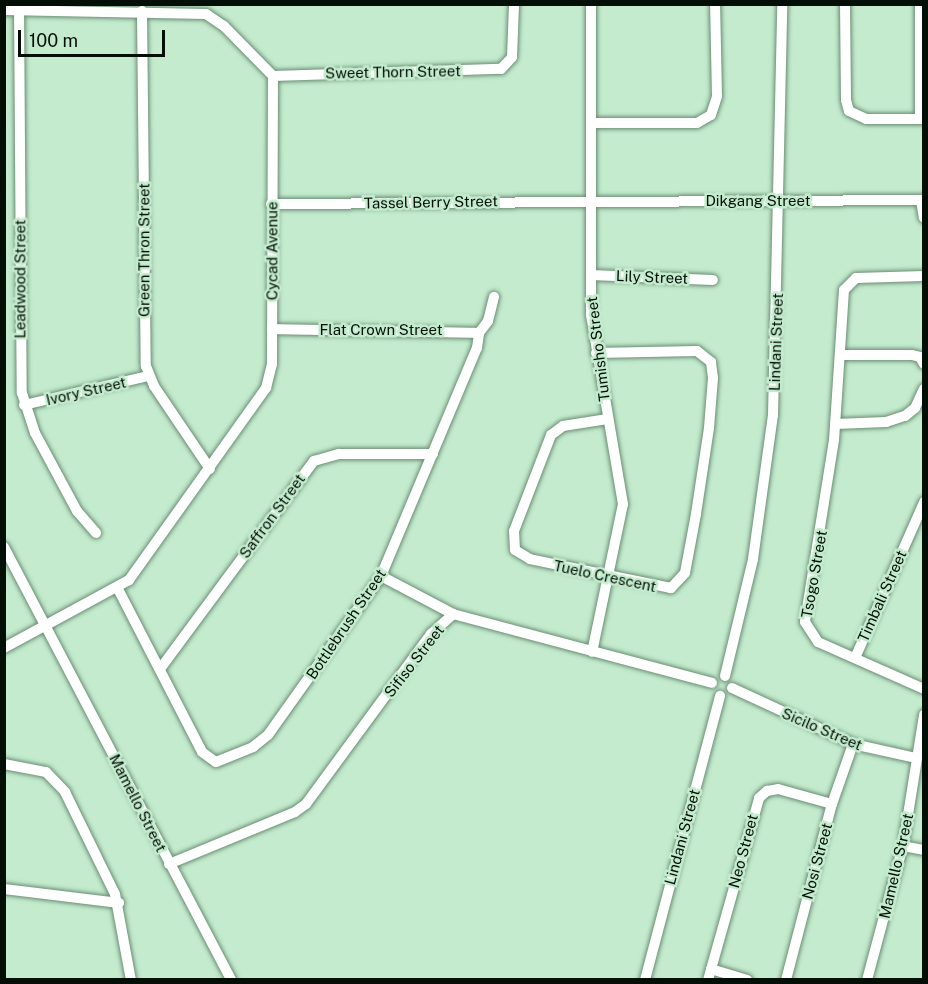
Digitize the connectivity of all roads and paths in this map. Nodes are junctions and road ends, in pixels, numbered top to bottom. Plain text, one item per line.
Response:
1 (514, 4) edge
2 (591, 4) edge
3 (715, 4) edge
4 (782, 4) edge
5 (845, 4) edge
6 (920, 4) edge
7 (19, 7) edge
8 (4, 10) edge
9 (142, 11) junction
10 (922, 44) edge
11 (273, 76) junction
12 (922, 119) edge
13 (592, 123) junction
14 (922, 200) edge
15 (591, 201) junction
16 (779, 202) junction
17 (271, 204) junction
18 (924, 218) edge
19 (591, 275) junction
20 (924, 276) edge
21 (713, 280) dead end
22 (494, 297) dead end
23 (272, 329) junction
24 (479, 338) junction
25 (596, 353) junction
26 (840, 355) junction
27 (924, 364) edge
28 (148, 376) junction
29 (924, 389) edge
30 (24, 405) junction
31 (607, 419) junction
32 (835, 423) junction
33 (433, 454) junction
34 (210, 469) junction
35 (924, 502) edge
36 (96, 533) dead end
37 (4, 547) edge
38 (381, 576) junction
39 (609, 578) junction
40 (118, 589) junction
41 (453, 614) junction
42 (47, 626) junction
43 (4, 648) edge
44 (592, 652) junction
45 (855, 658) junction
46 (160, 669) junction
47 (725, 676) junction
48 (712, 683) junction
49 (732, 688) junction
50 (924, 689) edge
51 (720, 696) junction
52 (924, 715) edge
53 (853, 744) junction
54 (916, 758) junction
55 (4, 764) edge
56 (832, 804) junction
57 (903, 846) junction
58 (924, 850) edge
59 (169, 864) junction
60 (4, 889) edge
61 (119, 903) junction
62 (710, 974) edge
63 (131, 980) edge
64 (231, 980) edge
65 (645, 980) edge
66 (747, 980) edge
67 (786, 980) edge
68 (867, 980) edge

1 - 11 street, Sweet Thorn Street
2 - 13 street, Tumisho Street
3 - 13 street
4 - 16 street, Lindani Street
5 - 12 street
6 - 10 street
7 - 8 street
7 - 9 street
7 - 30 street, Leadwood Street
9 - 11 street
9 - 28 street, Green Thron Street
10 - 12 street
11 - 17 street, Cycad Avenue
13 - 15 street, Tumisho Street
14 - 16 street, Dikgang Street
14 - 18 street
15 - 16 street, Dikgang Street
15 - 17 street, Tassel Berry Street
15 - 19 street, Tumisho Street
16 - 47 street, Lindani Street
17 - 23 street, Cycad Avenue
19 - 21 street, Lily Street
19 - 25 street, Tumisho Street
20 - 26 street, Tsogo Street
22 - 24 street, Bottlebrush Street
23 - 24 street, Flat Crown Street
23 - 34 street, Cycad Avenue
24 - 33 street, Bottlebrush Street
25 - 31 street, Tumisho Street
25 - 39 street, Tuelo Crescent
26 - 27 street
26 - 32 street, Tsogo Street
28 - 30 street, Ivory Street
28 - 34 street, Green Thron Street
29 - 32 street
30 - 36 street, Leadwood Street
31 - 39 street, Tumisho Street
31 - 39 street, Tuelo Crescent
32 - 45 street, Tsogo Street
33 - 38 street, Bottlebrush Street
33 - 46 street, Saffron Street
34 - 40 street, Cycad Avenue
35 - 45 street, Timbali Street
37 - 42 street, Mamello Street
38 - 41 street
38 - 46 street, Bottlebrush Street
39 - 44 street, Tumisho Street
40 - 42 street, Cycad Avenue
40 - 46 street
41 - 44 street, Sifiso Street
41 - 59 street, Sifiso Street
42 - 43 street, Cycad Avenue
42 - 59 street, Mamello Street
44 - 48 street, Sifiso Street
45 - 50 street, Tsogo Street
47 - 48 street
47 - 49 street
48 - 51 street
49 - 51 street
49 - 53 street, Sicilo Street
51 - 65 street, Lindani Street
52 - 54 street, Mamello Street
53 - 54 street, Sicilo Street
53 - 56 street, Nosi Street
54 - 57 street, Mamello Street
55 - 61 street
56 - 62 street, Neo Street
56 - 67 street, Nosi Street
57 - 58 street
57 - 68 street, Mamello Street
59 - 64 street, Mamello Street
60 - 61 street
61 - 63 street
62 - 66 street

